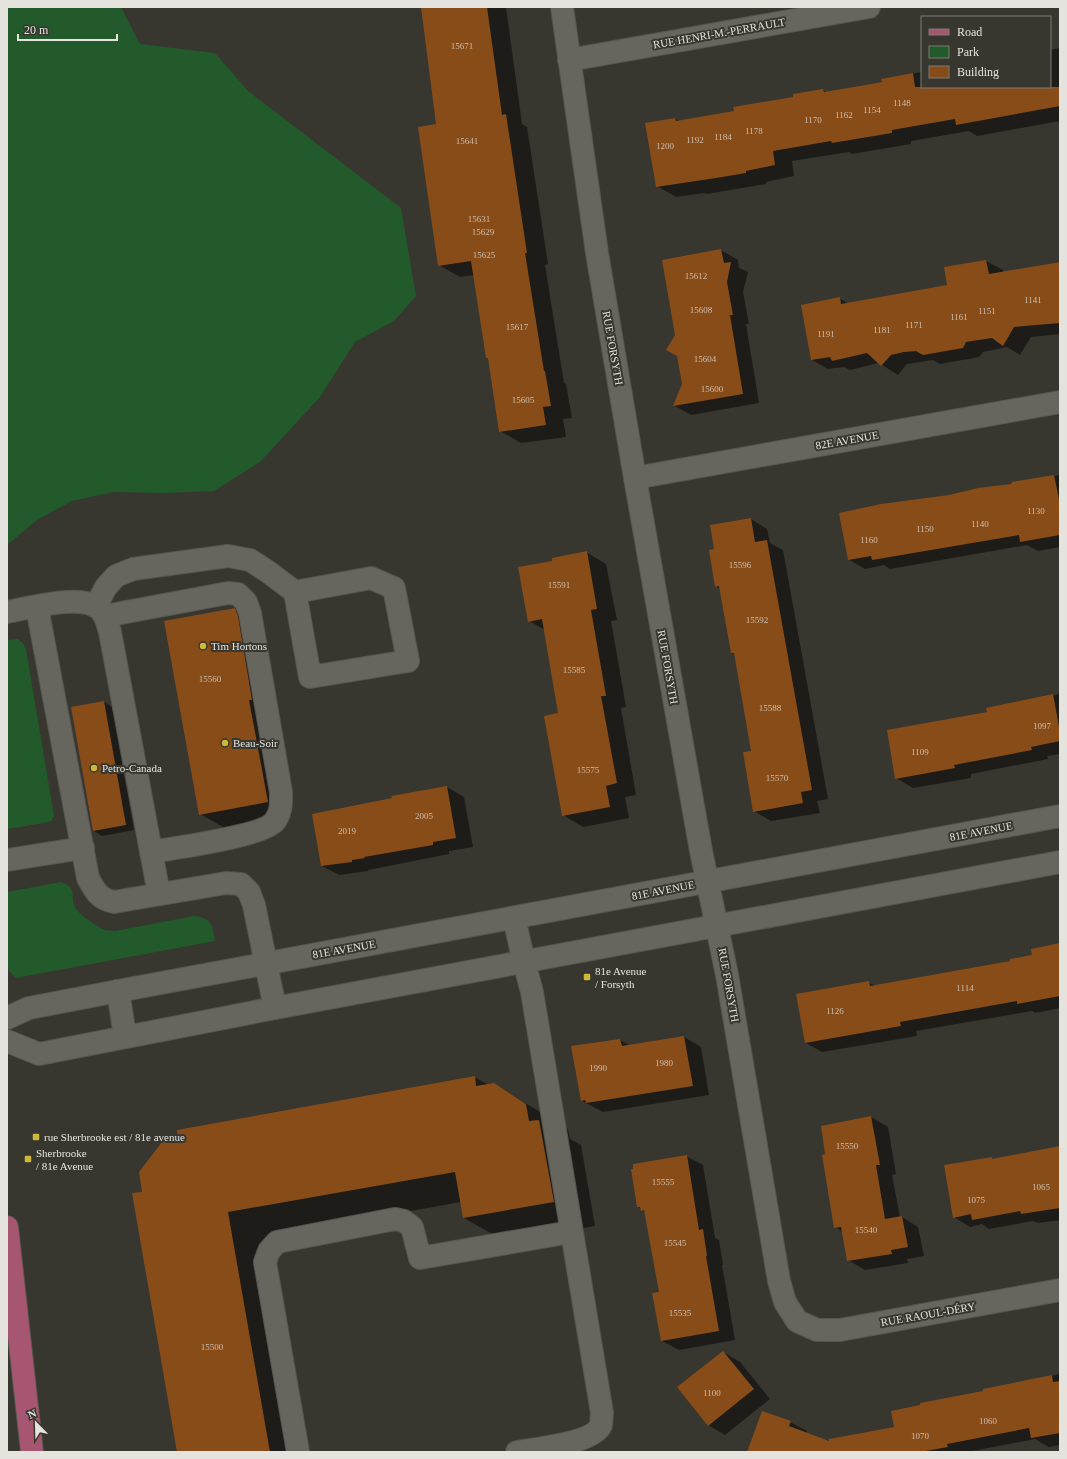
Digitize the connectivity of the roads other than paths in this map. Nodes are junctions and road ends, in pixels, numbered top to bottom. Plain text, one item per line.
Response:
1 (562, 7) edge
2 (869, 7) edge
3 (570, 60) junction
4 (1060, 402) edge
5 (635, 478) junction
6 (294, 592) junction
7 (37, 607) junction
8 (100, 611) junction
9 (7, 612) edge
10 (1060, 816) edge
11 (83, 848) junction
12 (151, 852) junction
13 (7, 860) edge
14 (1060, 862) edge
15 (708, 882) junction
16 (159, 894) junction
17 (514, 918) junction
18 (718, 926) junction
19 (524, 962) junction
20 (265, 964) junction
21 (118, 991) junction
22 (275, 1008) junction
23 (7, 1018) edge
24 (125, 1036) junction
25 (7, 1041) edge
26 (7, 1227) edge
27 (571, 1232) junction
28 (1060, 1290) edge
29 (797, 1321) joint
30 (32, 1452) edge
31 (298, 1452) edge
32 (517, 1452) edge

1 - 3 street, RUE FORSYTH
2 - 3 street, RUE HENRI-M.-PERRAULT
3 - 5 street, RUE FORSYTH
4 - 5 street, 82E AVENUE
5 - 15 street, RUE FORSYTH
6 - 6 street
6 - 8 street
7 - 8 street
7 - 9 street
7 - 11 street
8 - 12 street
8 - 12 street
10 - 15 street, 81E AVENUE
11 - 13 street
11 - 16 street
12 - 16 street
14 - 18 street
15 - 17 street, 81E AVENUE
15 - 18 street, RUE FORSYTH
16 - 20 street
17 - 19 street
17 - 20 street, 81E AVENUE
18 - 19 street
18 - 29 street, RUE FORSYTH
19 - 22 street
19 - 27 street
20 - 21 street, 81E AVENUE
20 - 22 street
21 - 23 street, 81E AVENUE
21 - 24 street
22 - 24 street
24 - 25 street
26 - 30 main road
27 - 31 street
27 - 32 street
28 - 29 street, RUE RAOUL-DÉRY

